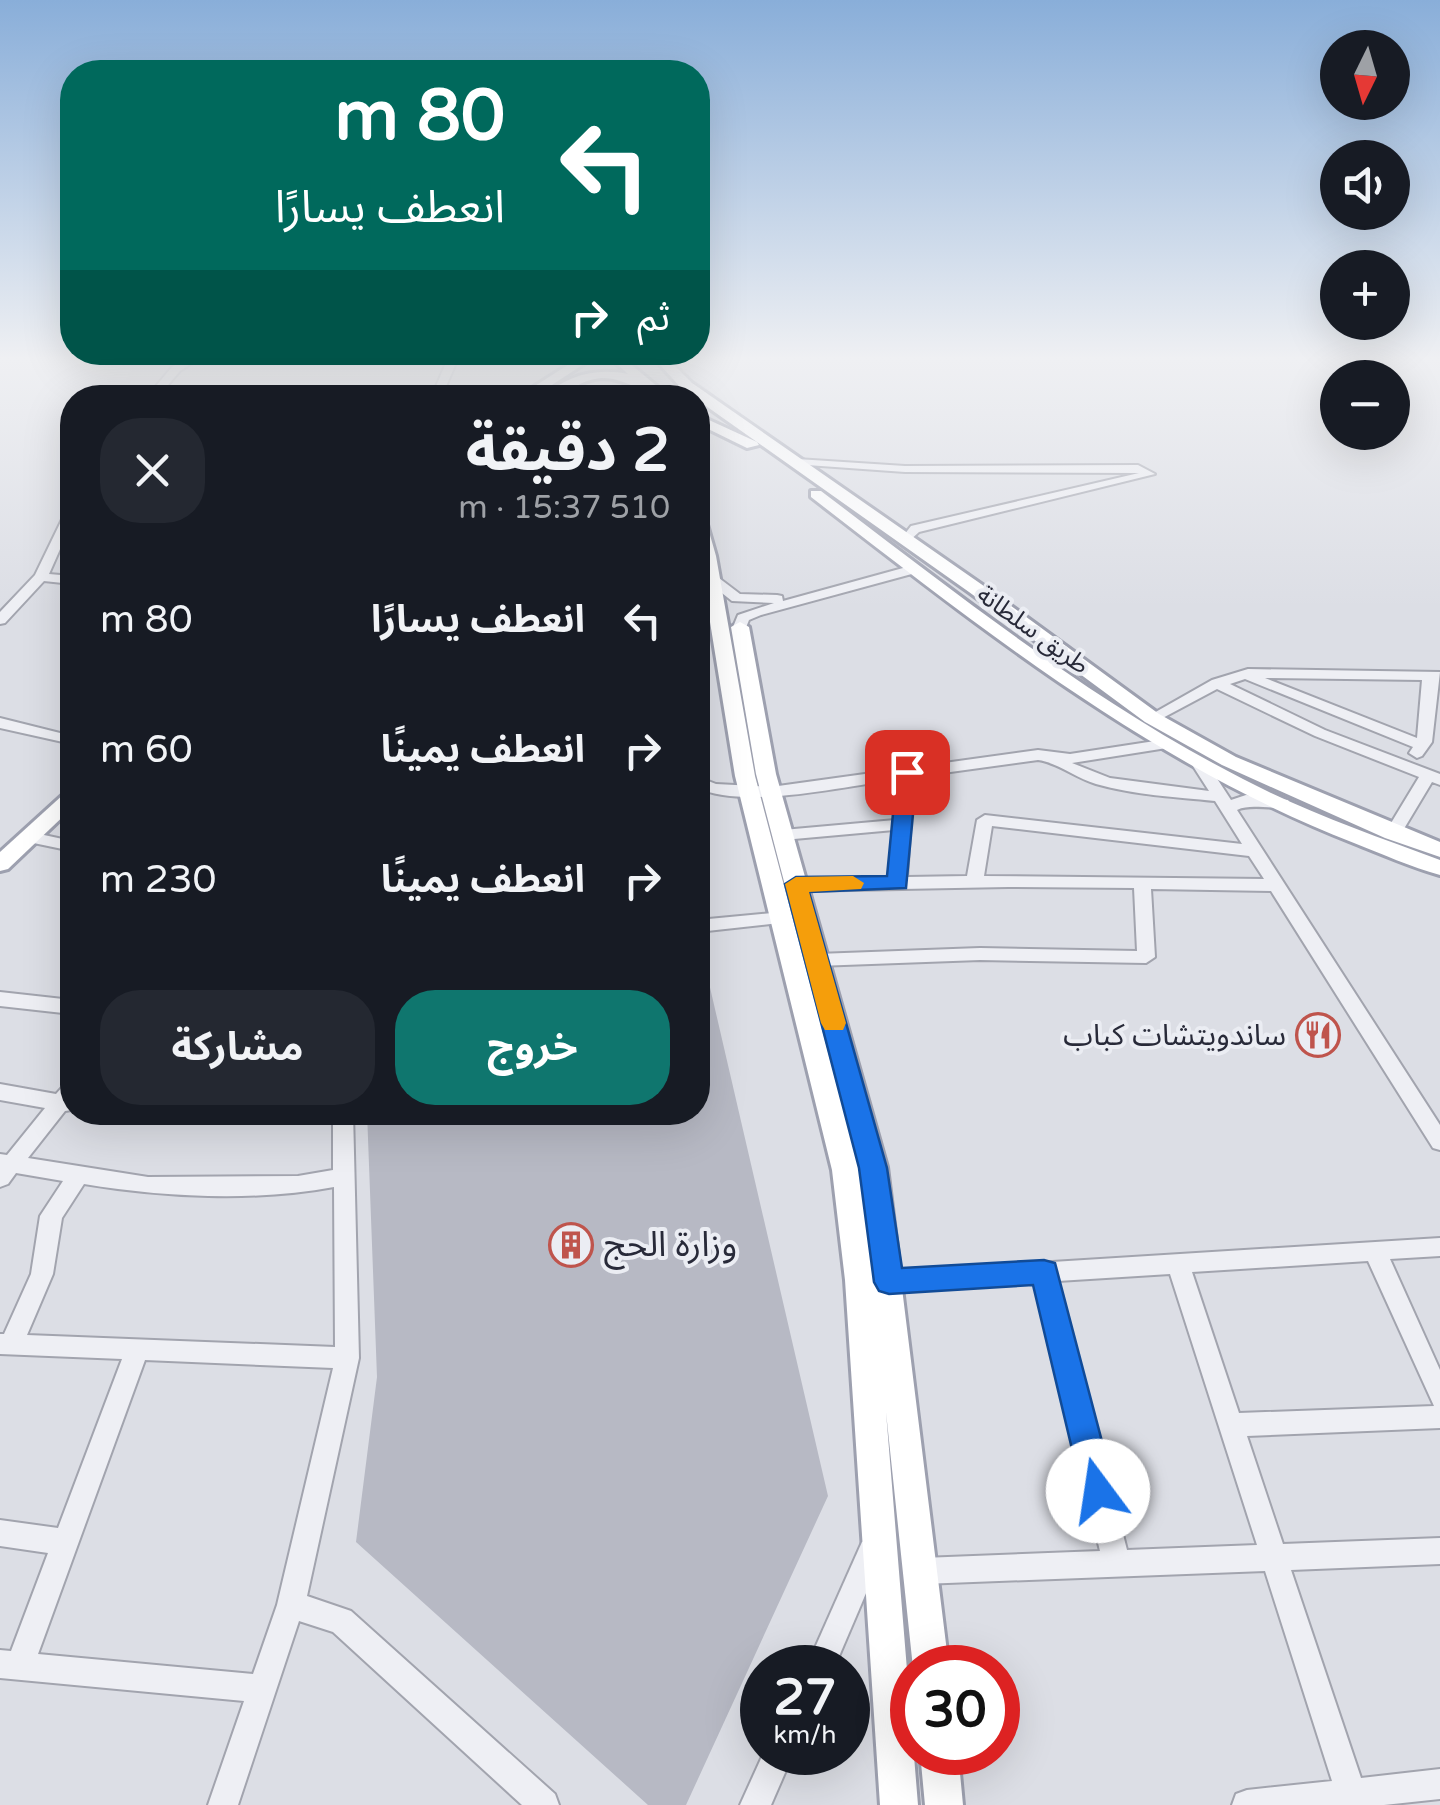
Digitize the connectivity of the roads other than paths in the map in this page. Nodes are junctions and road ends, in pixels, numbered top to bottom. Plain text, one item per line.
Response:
1 (751, 440) edge
2 (754, 440) edge
3 (755, 440) edge
4 (759, 440) edge
5 (760, 444) junction
6 (797, 462) junction
7 (60, 536) edge
8 (907, 539) junction
9 (914, 569) junction
10 (41, 577) junction
11 (710, 578) joint
12 (60, 579) edge
13 (797, 599) junction
14 (0, 620) edge
15 (740, 627) joint
16 (1242, 674) junction
17 (1435, 676) edge
18 (1217, 683) junction
19 (1152, 718) junction
20 (0, 723) edge
21 (60, 737) edge
22 (1168, 744) junction
23 (1422, 745) junction
24 (1054, 757) junction
25 (1199, 762) junction
26 (1408, 768) junction
27 (907, 772) junction
28 (1434, 778) edge
29 (710, 788) edge
30 (60, 791) edge
31 (760, 792) junction
32 (1224, 802) junction
33 (1282, 803) junction
34 (60, 808) edge
35 (903, 824) junction
36 (1392, 834) junction
37 (782, 835) junction
38 (30, 837) junction
39 (60, 843) edge
40 (0, 846) edge
41 (1440, 850) edge
42 (1254, 851) junction
43 (0, 864) edge
44 (1440, 868) edge
45 (975, 881) junction
46 (898, 883) junction
47 (1142, 883) junction
48 (796, 884) junction
49 (1275, 885) junction
50 (782, 918) junction
51 (710, 925) edge
52 (817, 960) junction
53 (0, 999) edge
54 (60, 1006) edge
55 (0, 1092) edge
56 (60, 1098) edge
57 (60, 1109) edge
58 (338, 1125) edge
59 (1440, 1141) edge
60 (4, 1168) edge
61 (79, 1174) junction
62 (344, 1176) junction
63 (1440, 1247) edge
64 (1375, 1251) junction
65 (1178, 1264) junction
66 (1044, 1272) junction
67 (889, 1282) junction
68 (5, 1345) edge
69 (137, 1350) junction
70 (347, 1358) junction
71 (1440, 1397) edge
72 (1440, 1417) edge
73 (1229, 1425) junction
74 (878, 1532) junction
75 (0, 1533) edge
76 (66, 1542) junction
77 (1440, 1551) edge
78 (1271, 1558) junction
79 (1117, 1564) junction
80 (922, 1572) junction
81 (292, 1605) junction
82 (831, 1645) edge
83 (929, 1645) edge
84 (10, 1665) edge
85 (263, 1689) junction
86 (769, 1775) edge
87 (941, 1775) edge
88 (1440, 1784) edge
89 (1353, 1800) edge
90 (223, 1805) edge
91 (544, 1805) edge
92 (754, 1805) edge
93 (898, 1805) edge
94 (944, 1805) edge
95 (1247, 1805) edge

1 - 5 main road
2 - 5 main road, طريق سلطانة
3 - 5 main road, طريق سلطانة
4 - 5 main road
5 - 6 main road, طريق سلطانة
5 - 9 main road, طريق سلطانة
6 - 8 main road, طريق سلطانة
6 - 8 street
7 - 10 street
8 - 19 main road, طريق سلطانة
9 - 13 street
9 - 22 main road, طريق سلطانة
10 - 12 street
10 - 14 street
11 - 13 street
11 - 31 main road
13 - 15 street
15 - 31 main road
16 - 17 street
16 - 18 street
16 - 23 street
17 - 23 street
18 - 19 street
18 - 26 street
19 - 36 main road, طريق سلطانة
20 - 21 street
22 - 24 street
22 - 25 main road, طريق سلطانة
23 - 26 street
24 - 27 street
24 - 32 street
25 - 32 street
25 - 33 main road, طريق سلطانة
26 - 28 street
27 - 31 street
27 - 35 street
28 - 36 street
29 - 31 street
30 - 40 main road
31 - 37 main road
31 - 50 main road
32 - 33 street
32 - 42 street
33 - 44 main road, طريق سلطانة
34 - 38 main road
35 - 37 street
35 - 46 street
36 - 41 main road, طريق سلطانة
37 - 48 main road
38 - 39 street
38 - 43 main road
42 - 45 street
42 - 49 street
45 - 46 street
45 - 47 street
46 - 48 street
47 - 49 street
47 - 52 street
48 - 52 main road
49 - 59 street
50 - 51 street
50 - 74 main road
52 - 67 main road
53 - 54 street
55 - 56 street
57 - 60 street
58 - 62 street
60 - 61 street
61 - 62 street
61 - 68 street
62 - 70 street
63 - 64 street
64 - 65 street
64 - 71 street
65 - 66 street
65 - 73 street
66 - 67 street
66 - 79 street
67 - 80 main road
68 - 69 street
69 - 70 street
69 - 76 street
70 - 81 street
72 - 73 street
73 - 78 street
74 - 82 street
74 - 93 main road
75 - 76 street
76 - 84 street
77 - 78 street
78 - 79 street
78 - 89 street
79 - 80 street
80 - 83 main road
81 - 85 street
81 - 91 street
84 - 85 street
85 - 90 street
86 - 92 street
87 - 94 main road
88 - 89 street
89 - 95 street

